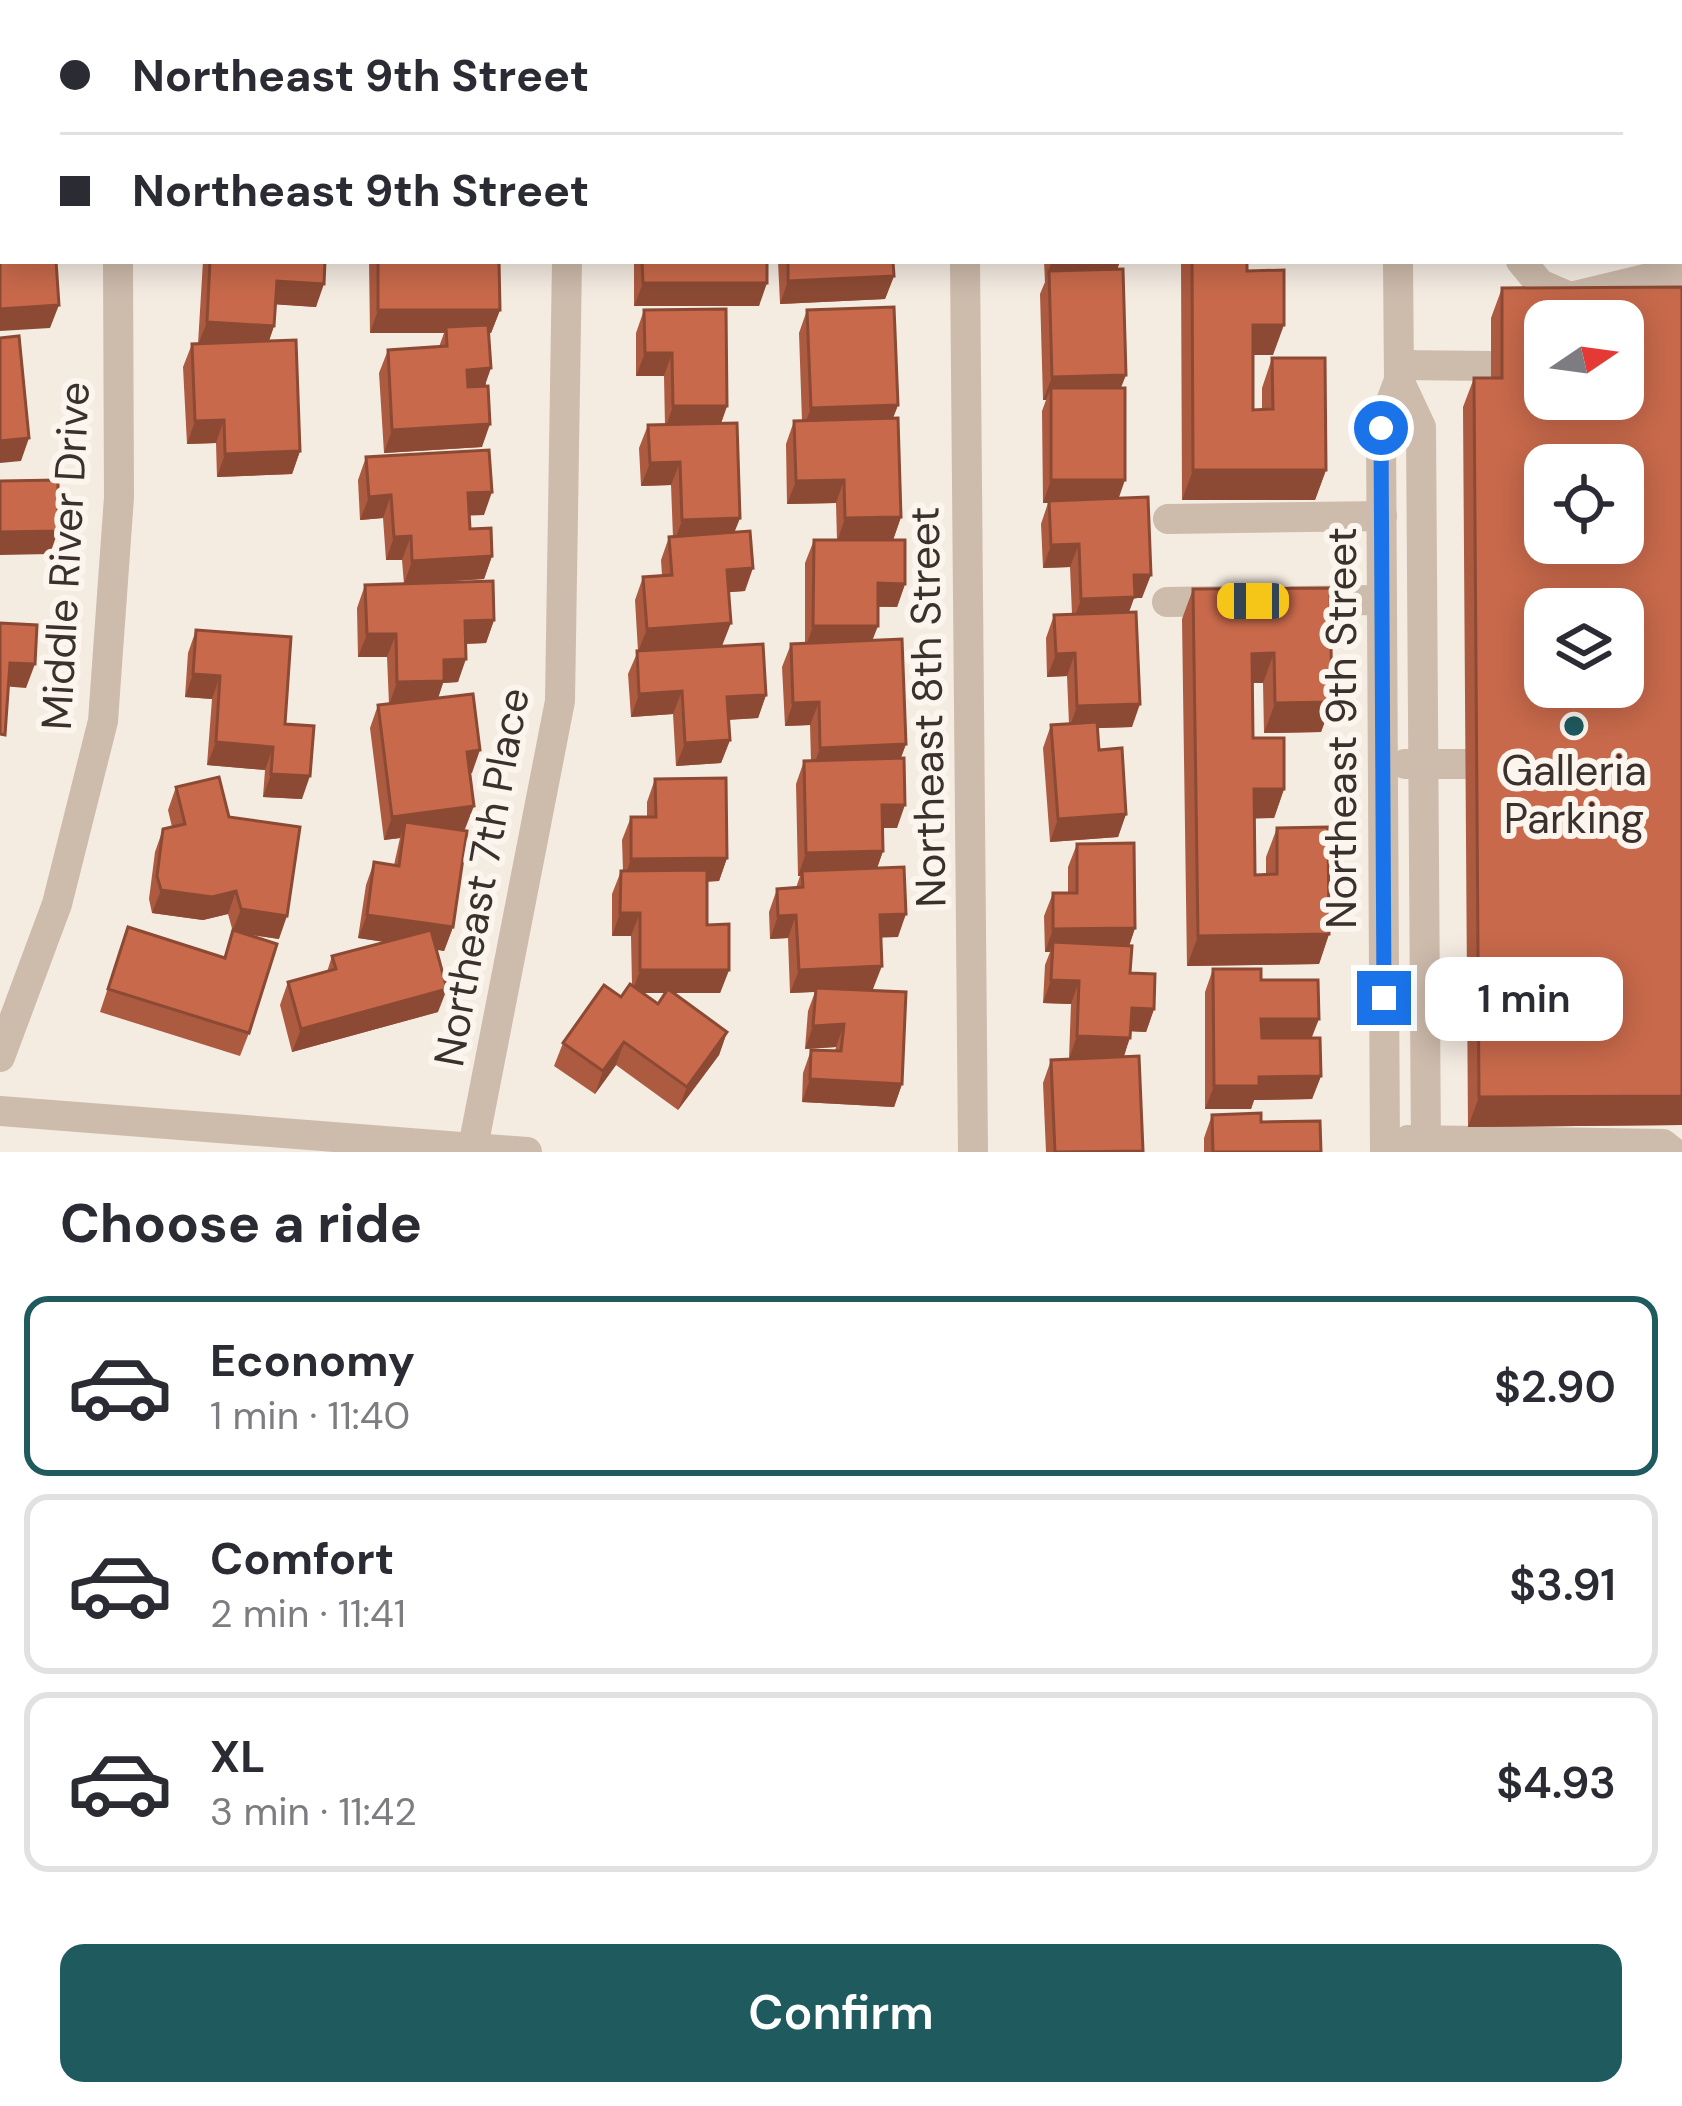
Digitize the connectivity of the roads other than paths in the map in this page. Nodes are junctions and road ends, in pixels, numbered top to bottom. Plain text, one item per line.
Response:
1 (118, 264) edge
2 (567, 264) edge
3 (964, 264) edge
4 (1398, 264) edge
5 (1514, 269) edge
6 (1682, 270) edge
7 (1491, 366) dead end
8 (1399, 372) junction
9 (1382, 516) junction
10 (1168, 519) dead end
11 (1382, 600) junction
12 (1167, 602) dead end
13 (1382, 764) junction
14 (1424, 764) junction
15 (1466, 764) dead end
16 (0, 1057) edge
17 (0, 1111) edge
18 (1384, 1146) edge
19 (1425, 1146) edge
20 (473, 1147) junction
21 (526, 1152) edge
22 (974, 1152) edge
23 (1673, 1152) edge

1 - 16 street, Middle River Drive
2 - 20 street, Northeast 7th Place
3 - 22 street, Northeast 8th Street
4 - 8 street, Northeast 9th Street
5 - 6 street
7 - 8 street
8 - 9 street, Northeast 9th Street
8 - 14 street, Northeast 9th Street
9 - 10 street
9 - 11 street, Northeast 9th Street
11 - 12 street
11 - 13 street, Northeast 9th Street
13 - 14 street
13 - 18 street, Northeast 9th Street
14 - 15 street
14 - 19 street, Northeast 9th Street
17 - 20 street
18 - 19 street
19 - 23 street
20 - 21 street

